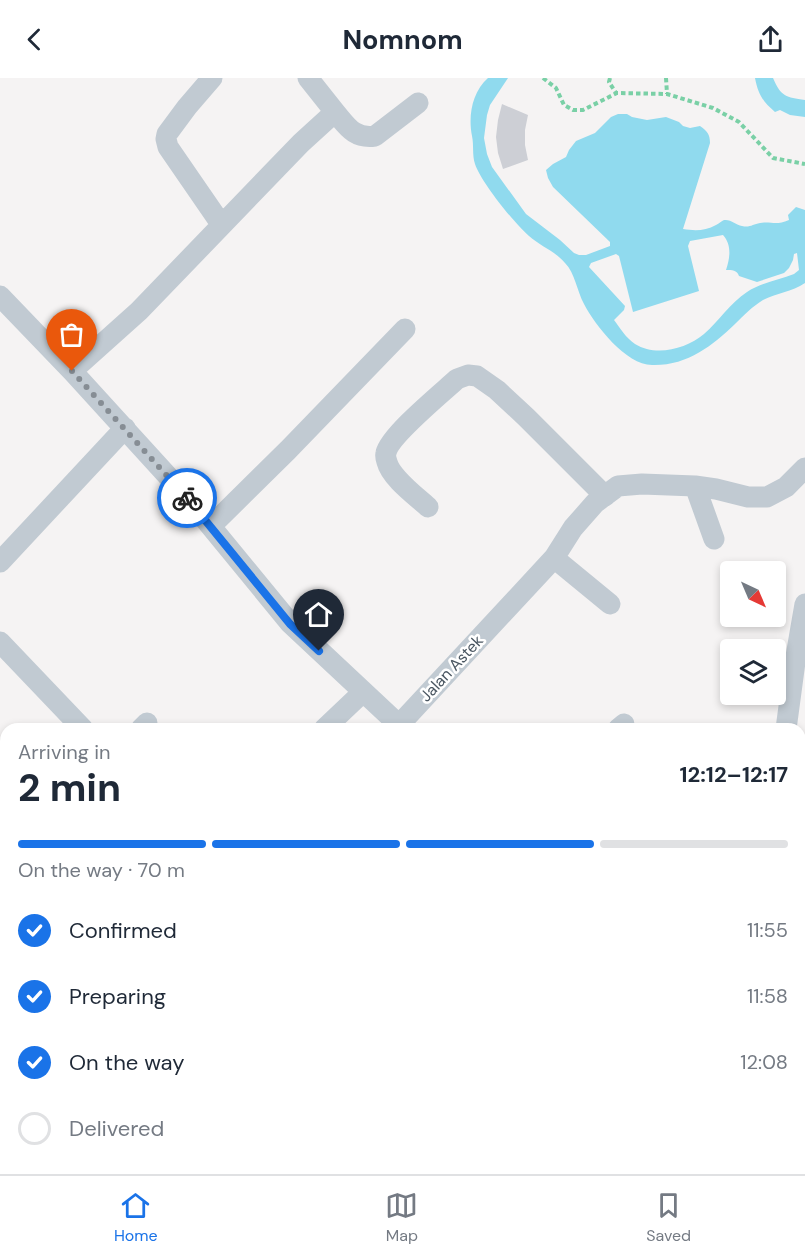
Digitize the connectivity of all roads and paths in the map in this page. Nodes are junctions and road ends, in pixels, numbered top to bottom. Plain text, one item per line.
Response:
1 (212, 78) edge
2 (308, 78) edge
3 (543, 78) edge
4 (610, 78) edge
5 (666, 78) edge
6 (617, 93) junction
7 (667, 94) junction
8 (418, 103) dead end
9 (335, 112) junction
10 (805, 164) edge
11 (221, 224) junction
12 (0, 296) edge
13 (405, 329) dead end
14 (72, 371) junction
15 (125, 428) junction
16 (805, 468) edge
17 (694, 486) junction
18 (605, 496) junction
19 (428, 507) dead end
20 (211, 526) junction
21 (714, 539) dead end
22 (554, 558) junction
23 (0, 562) edge
24 (610, 604) dead end
25 (805, 604) edge
26 (0, 642) edge
27 (363, 692) junction
28 (77, 723) edge
29 (330, 723) edge
30 (397, 723) edge
31 (405, 723) edge
32 (787, 723) edge

1 - 11 street
2 - 9 street
3 - 6 path
4 - 6 path
5 - 7 path
6 - 7 path
7 - 10 path
8 - 9 street
9 - 11 street
11 - 14 street
12 - 14 street, Jalan Astek
13 - 20 street
14 - 15 street, Jalan Astek
15 - 20 street, Jalan Astek
15 - 23 street
16 - 17 street, Jalan Astek
17 - 18 street, Jalan Astek
17 - 21 street
18 - 19 street
18 - 22 street, Jalan Astek
20 - 27 street, Jalan Astek
22 - 24 street
22 - 31 street, Jalan Astek
25 - 32 street
26 - 28 street
27 - 29 street
27 - 30 street, Jalan Astek

